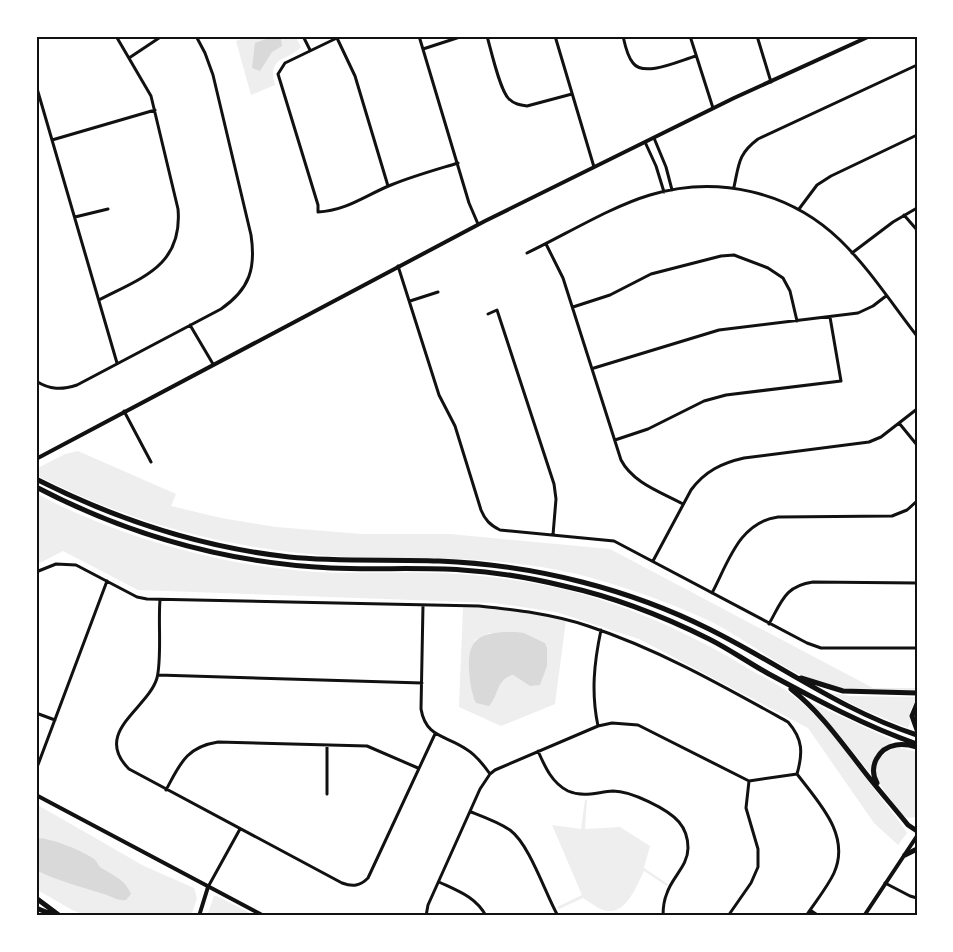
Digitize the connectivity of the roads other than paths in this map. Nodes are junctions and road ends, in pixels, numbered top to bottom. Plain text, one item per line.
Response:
1 (116, 36) edge
2 (162, 36) edge
3 (196, 36) edge
4 (303, 36) edge
5 (419, 36) edge
6 (463, 36) edge
7 (487, 36) edge
8 (555, 36) edge
9 (622, 36) edge
10 (690, 36) edge
11 (758, 36) edge
12 (870, 36) edge
13 (339, 37) edge
14 (423, 49) junction
15 (310, 50) junction
16 (696, 56) junction
17 (128, 58) junction
18 (917, 65) edge
19 (771, 82) junction
20 (36, 86) edge
21 (572, 94) junction
22 (713, 108) junction
23 (155, 110) junction
24 (917, 135) edge
25 (654, 138) junction
26 (52, 140) junction
27 (645, 142) junction
28 (458, 163) junction
29 (594, 168) junction
30 (388, 186) junction
31 (734, 187) junction
32 (672, 190) junction
33 (663, 192) junction
34 (917, 208) edge
35 (108, 209) dead end
36 (799, 209) junction
37 (904, 214) junction
38 (75, 218) junction
39 (478, 224) junction
40 (917, 231) edge
41 (546, 244) junction
42 (852, 253) junction
43 (527, 254) dead end
44 (398, 266) junction
45 (438, 292) dead end
46 (886, 296) junction
47 (99, 300) junction
48 (410, 301) junction
49 (573, 307) junction
50 (488, 314) dead end
51 (830, 317) junction
52 (797, 321) junction
53 (190, 325) junction
54 (917, 336) edge
55 (117, 363) junction
56 (213, 364) junction
57 (593, 369) junction
58 (36, 381) edge
59 (917, 409) edge
60 (124, 411) junction
61 (899, 423) junction
62 (615, 440) junction
63 (917, 445) edge
64 (36, 459) edge
65 (151, 462) dead end
66 (36, 479) edge
67 (36, 487) edge
68 (917, 501) edge
69 (683, 504) junction
70 (553, 535) junction
71 (653, 561) junction
72 (36, 572) edge
73 (107, 581) junction
74 (917, 583) edge
75 (712, 593) junction
76 (160, 600) junction
77 (423, 604) junction
78 (770, 624) junction
79 (601, 630) junction
80 (917, 648) edge
81 (784, 671) junction
82 (158, 675) junction
83 (777, 678) junction
84 (422, 683) junction
85 (917, 693) edge
86 (917, 704) edge
87 (36, 713) edge
88 (55, 720) junction
89 (598, 726) junction
90 (917, 729) edge
91 (435, 734) junction
92 (917, 735) edge
93 (327, 745) junction
94 (917, 746) edge
95 (538, 751) junction
96 (418, 768) junction
97 (36, 770) edge
98 (490, 774) junction
99 (797, 774) junction
100 (749, 781) junction
101 (166, 790) junction
102 (881, 790) junction
103 (327, 794) dead end
104 (36, 795) edge
105 (471, 812) junction
106 (240, 829) junction
107 (917, 831) edge
108 (917, 836) edge
109 (917, 849) edge
110 (904, 855) junction
111 (439, 882) junction
112 (885, 883) junction
113 (208, 887) junction
114 (36, 898) edge
115 (917, 898) edge
116 (36, 908) edge
117 (810, 910) junction
118 (58, 916) edge
119 (199, 916) edge
120 (264, 916) edge
121 (426, 916) edge
122 (486, 916) edge
123 (558, 916) edge
124 (663, 916) edge
125 (728, 916) edge
126 (806, 916) edge
127 (819, 916) edge
128 (864, 916) edge

1 - 17 street
2 - 17 street
3 - 53 street
4 - 15 street
5 - 14 street
6 - 14 street
7 - 21 street
8 - 21 street
9 - 16 street
10 - 16 street
11 - 19 street
12 - 19 main road
13 - 15 street
13 - 30 street
14 - 28 street
15 - 30 street
16 - 22 street
17 - 23 street
18 - 31 street
19 - 22 main road
20 - 26 street
21 - 29 street
22 - 25 main road
23 - 26 street
23 - 47 street
24 - 36 street
25 - 27 main road
25 - 32 street
26 - 38 street
27 - 29 main road
27 - 33 street
28 - 30 street
28 - 39 street
29 - 39 main road
31 - 32 street
31 - 36 street
32 - 33 street
33 - 41 street
34 - 37 street
35 - 38 street
36 - 42 street
37 - 40 street
37 - 42 street
38 - 47 street
39 - 44 main road
41 - 43 street
41 - 49 street
42 - 46 street
44 - 48 street
44 - 56 main road
45 - 48 street
46 - 51 street
46 - 54 street
47 - 55 street
48 - 70 street
49 - 52 street
49 - 57 street
50 - 70 street
51 - 52 street
51 - 62 street
52 - 57 street
53 - 55 street
53 - 56 street
55 - 58 street
56 - 60 main road
57 - 62 street
59 - 61 street
60 - 64 main road
60 - 65 street
61 - 63 street
61 - 69 street
62 - 69 street
66 - 81 highway
67 - 83 highway
68 - 75 street
69 - 71 street
70 - 71 street
71 - 75 street
72 - 73 street
73 - 76 street
73 - 88 street
74 - 78 street
75 - 78 street
76 - 77 street
76 - 82 street
77 - 79 street
77 - 84 street
78 - 80 street
79 - 89 street
79 - 99 street
81 - 85 highway
81 - 92 highway
82 - 84 street
82 - 101 street
83 - 94 highway
83 - 102 highway
84 - 91 street
86 - 90 highway
87 - 88 street
88 - 97 street
89 - 95 street
89 - 100 street
91 - 96 street
91 - 98 street
93 - 96 street
93 - 101 street
93 - 103 street
94 - 102 highway
95 - 98 street
95 - 124 street
96 - 106 street
98 - 105 street
99 - 100 street
99 - 117 street
100 - 125 street
101 - 106 street
102 - 107 highway
104 - 113 main road
105 - 111 street
105 - 123 street
106 - 113 street
108 - 110 main road
109 - 110 highway
110 - 112 main road
111 - 121 street
111 - 122 street
112 - 115 street
112 - 128 main road
113 - 119 main road
113 - 120 main road
114 - 118 highway
116 - 118 highway
117 - 126 street
117 - 127 street

